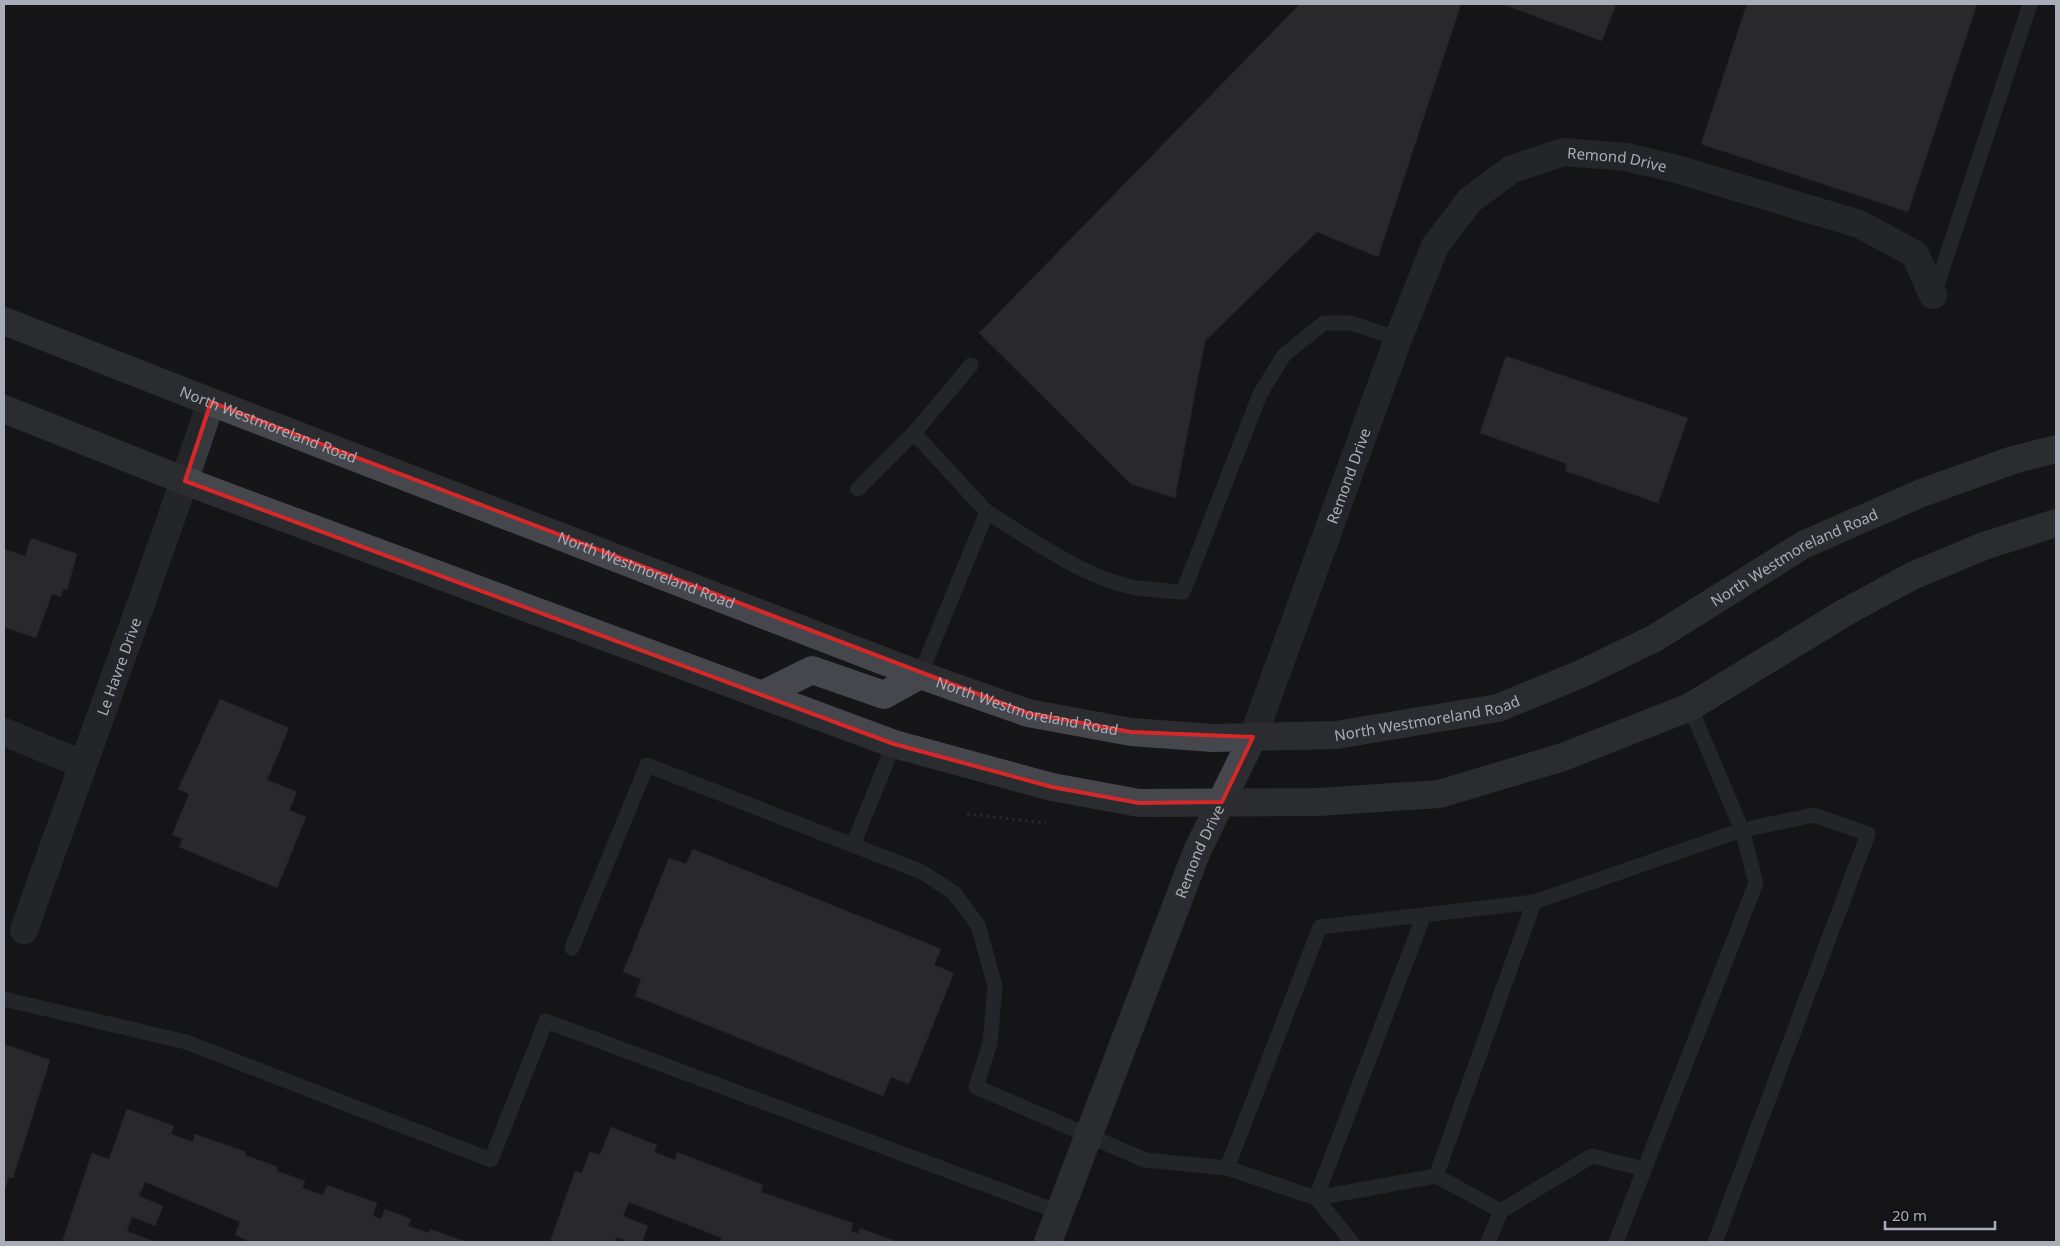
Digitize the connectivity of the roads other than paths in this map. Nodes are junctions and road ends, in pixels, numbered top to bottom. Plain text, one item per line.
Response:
1 (2030, 4) edge
2 (1933, 295) joint
3 (4, 321) edge
4 (1398, 339) junction
5 (971, 365) dead end
6 (211, 402) junction
7 (4, 409) edge
8 (914, 433) junction
9 (2056, 450) edge
10 (185, 481) junction
11 (858, 489) dead end
12 (988, 512) junction
13 (2056, 523) edge
14 (920, 675) junction
15 (762, 695) junction
16 (1690, 707) junction
17 (4, 732) edge
18 (1253, 737) junction
19 (894, 744) junction
20 (82, 764) junction
21 (1222, 802) junction
22 (1742, 830) junction
23 (853, 845) junction
24 (1534, 902) junction
25 (1424, 915) junction
26 (24, 930) dead end
27 (572, 948) dead end
28 (4, 999) edge
29 (1090, 1135) junction
30 (1227, 1168) junction
31 (1644, 1169) junction
32 (1436, 1176) junction
33 (1316, 1198) junction
34 (1059, 1212) junction
35 (1501, 1212) junction
36 (1048, 1242) edge
37 (1352, 1242) edge
38 (1488, 1242) edge
39 (1616, 1242) edge
40 (1715, 1242) edge

1 - 2 lane
2 - 4 street, Remond Drive
3 - 6 main road, North Westmoreland Road
4 - 12 lane
4 - 18 street, Remond Drive
5 - 8 lane
6 - 10 street, Le Havre Drive
6 - 14 main road, North Westmoreland Road
7 - 10 main road
8 - 11 lane
8 - 12 lane
9 - 18 main road, North Westmoreland Road
10 - 15 main road
10 - 20 street, Le Havre Drive
12 - 14 lane
13 - 16 main road
14 - 15 main road
14 - 18 main road, North Westmoreland Road
15 - 19 main road
16 - 21 main road
16 - 22 lane
17 - 20 street
18 - 21 main road, Remond Drive
19 - 21 main road
19 - 23 lane
20 - 26 street, Le Havre Drive
21 - 29 main road, Remond Drive
22 - 24 lane
22 - 31 lane
22 - 40 lane
23 - 27 lane
23 - 29 lane
24 - 25 lane
24 - 32 lane
25 - 30 lane
25 - 33 lane
28 - 34 lane
29 - 30 lane
29 - 34 main road, Remond Drive
30 - 33 lane
31 - 35 lane
31 - 39 lane
32 - 33 lane
32 - 35 lane
33 - 37 lane
34 - 36 main road, Remond Drive
35 - 38 lane

